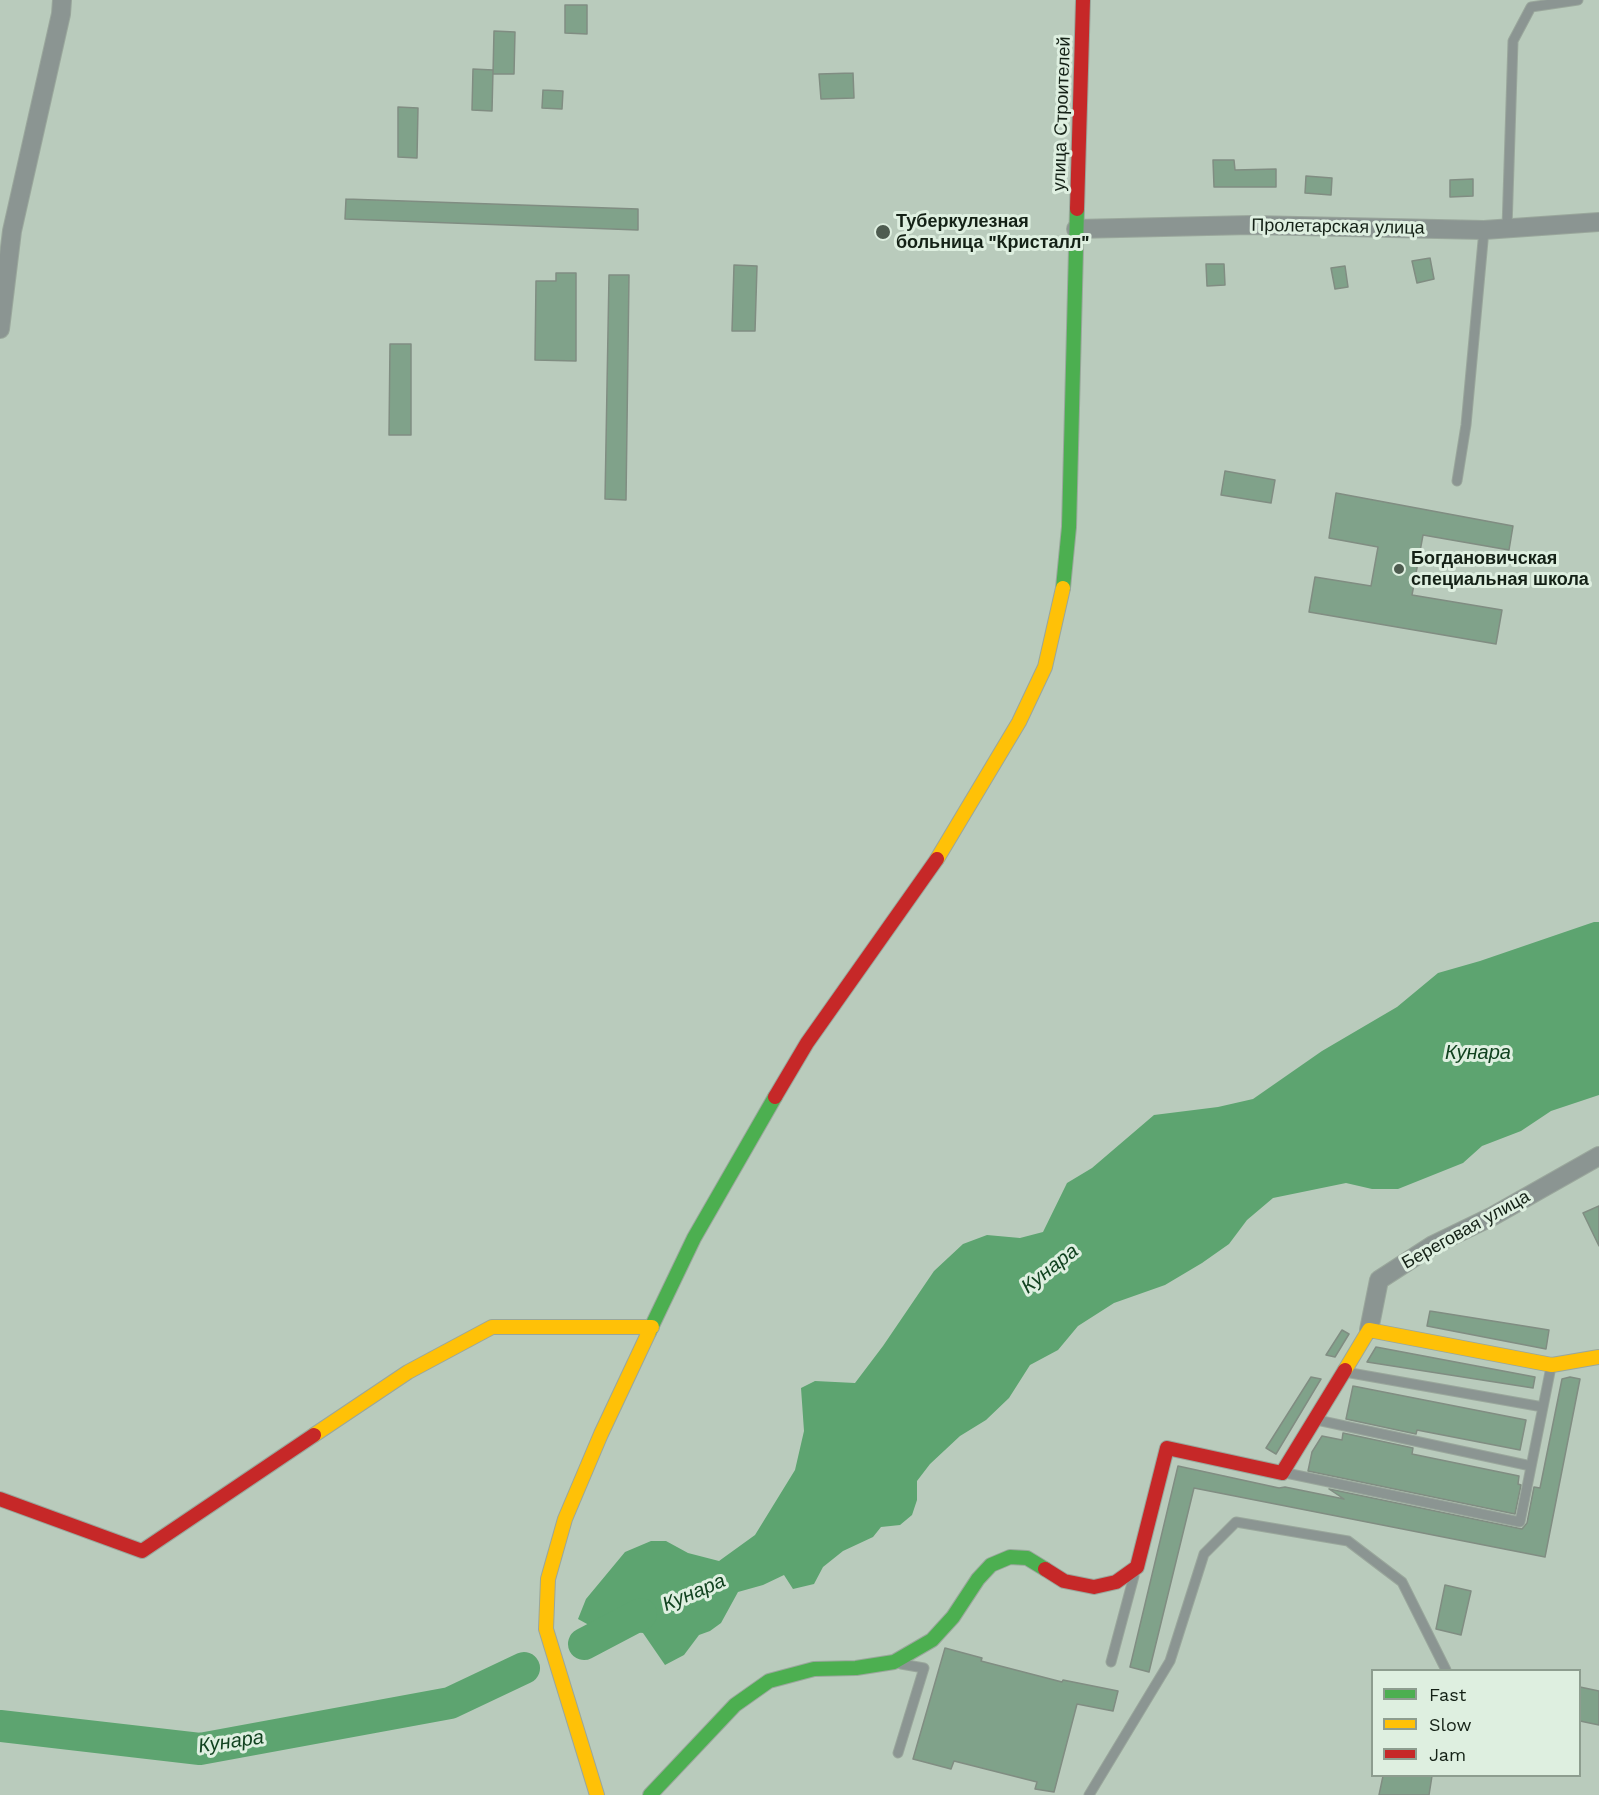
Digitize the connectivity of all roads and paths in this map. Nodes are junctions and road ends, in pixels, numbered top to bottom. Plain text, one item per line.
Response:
1 (62, 0) edge
2 (1083, 0) edge
3 (1578, 0) edge
4 (1599, 222) edge
5 (1507, 228) junction
6 (1076, 229) junction
7 (1484, 230) junction
8 (0, 329) edge
9 (1457, 481) dead end
10 (1599, 1156) edge
11 (652, 1327) junction
12 (1369, 1330) junction
13 (1599, 1357) edge
14 (1552, 1365) junction
15 (1344, 1372) junction
16 (1543, 1407) junction
17 (1315, 1419) junction
18 (1531, 1466) junction
19 (1282, 1473) junction
20 (0, 1500) edge
21 (1137, 1568) junction
22 (894, 1662) junction
23 (1111, 1662) dead end
24 (1445, 1669) edge
25 (898, 1754) dead end
26 (597, 1795) edge
27 (650, 1795) edge
28 (1089, 1795) edge

1 - 8 street
2 - 6 street, улица Строителей
3 - 5 lane
4 - 5 street, Пролетарская улица
5 - 7 street, Пролетарская улица
6 - 7 street, Пролетарская улица
6 - 11 street, улица Строителей
7 - 9 lane
10 - 12 street, Береговая улица
11 - 20 street
11 - 26 street, улица Строителей
12 - 14 street
12 - 15 street
13 - 14 street
14 - 16 lane
15 - 16 lane
15 - 17 street
16 - 18 lane
17 - 18 lane
17 - 19 street
18 - 19 lane
19 - 21 street
21 - 22 street
21 - 23 lane
22 - 25 lane
22 - 27 street
24 - 28 lane

